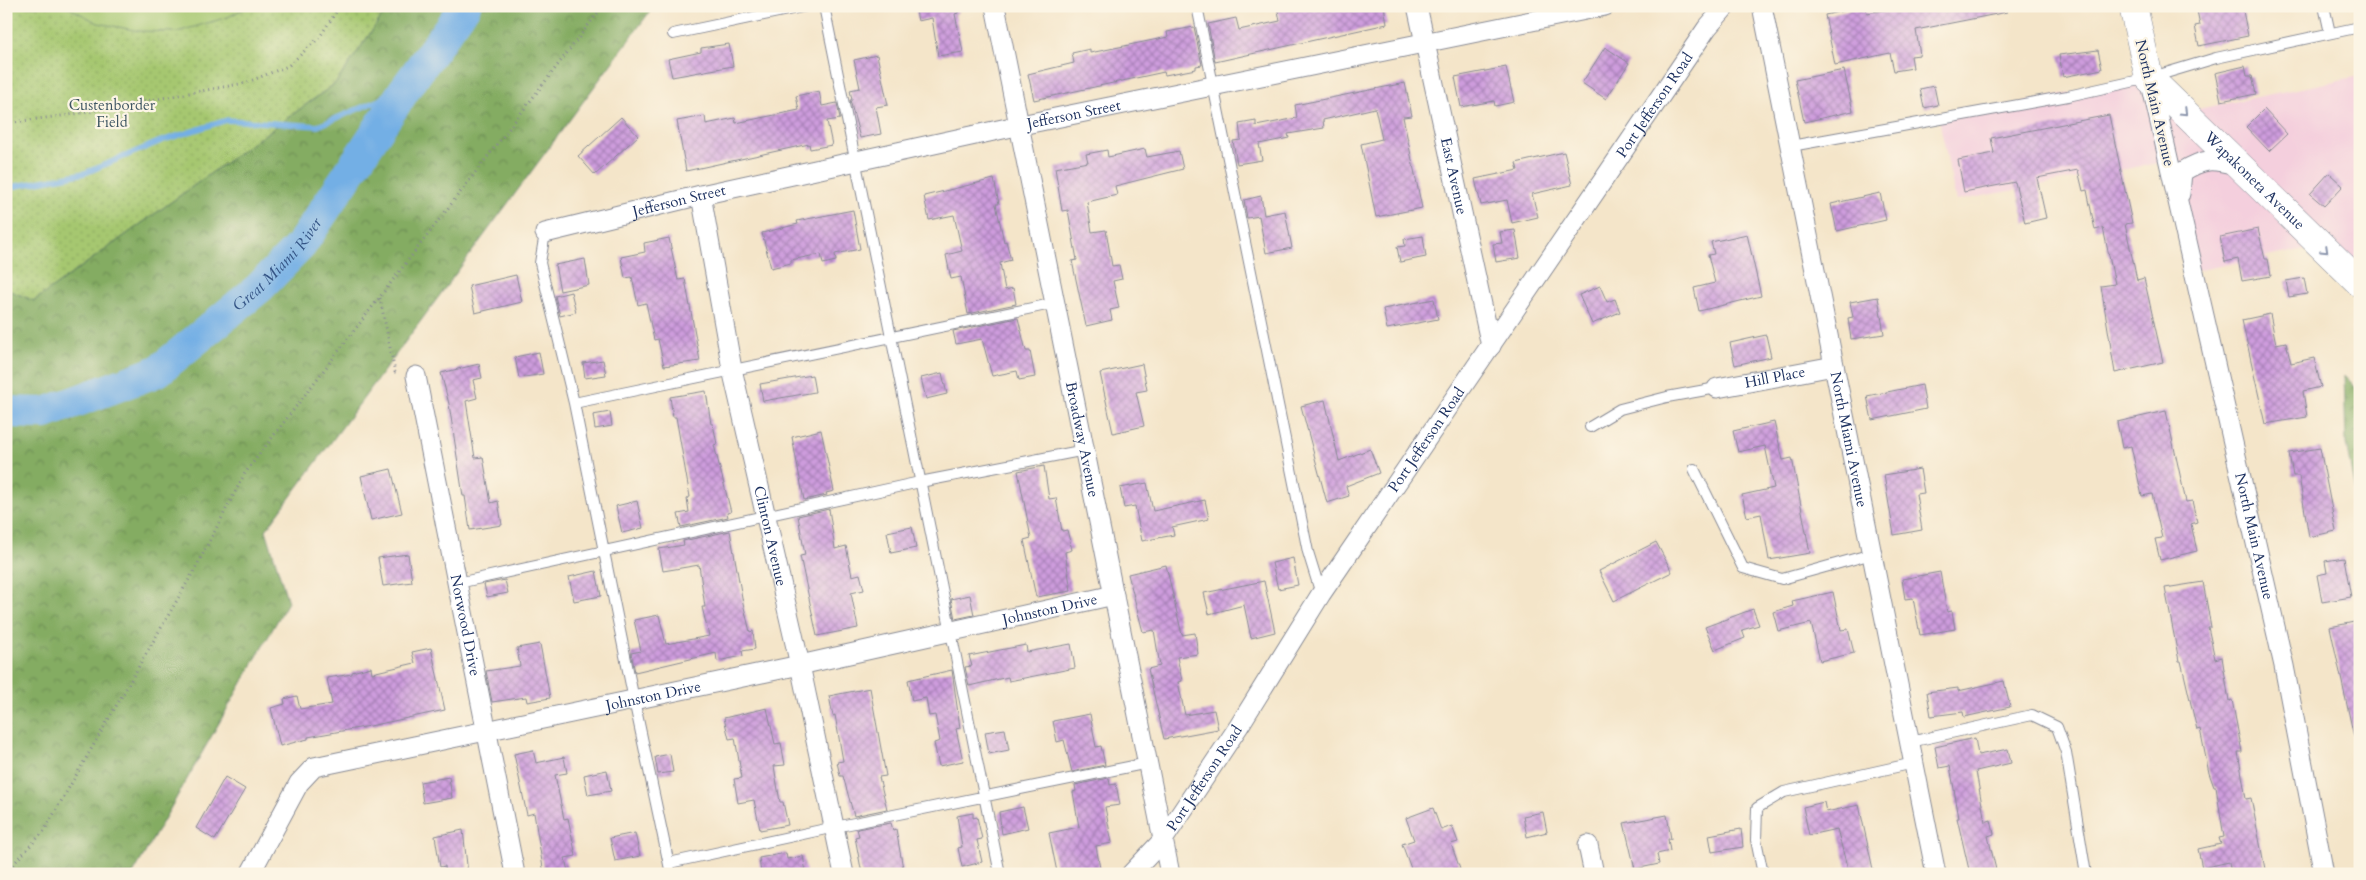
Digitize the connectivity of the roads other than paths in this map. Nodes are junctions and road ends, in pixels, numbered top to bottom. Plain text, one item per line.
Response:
1 (807, 6) edge
2 (824, 6) edge
3 (995, 6) edge
4 (1196, 6) edge
5 (1417, 6) edge
6 (1605, 6) edge
7 (1726, 6) edge
8 (1762, 6) edge
9 (2133, 6) edge
10 (2324, 6) edge
11 (1586, 8) edge
12 (2360, 27) edge
13 (2330, 33) junction
14 (673, 34) dead end
15 (1425, 44) junction
16 (2149, 78) junction
17 (1214, 86) junction
18 (1021, 125) junction
19 (1791, 146) junction
20 (856, 161) junction
21 (2240, 166) junction
22 (701, 195) junction
23 (2179, 200) junction
24 (545, 234) joint
25 (2360, 283) edge
26 (1056, 303) junction
27 (890, 336) junction
28 (1491, 346) junction
29 (1834, 366) junction
30 (732, 369) junction
31 (416, 376) road end
32 (1716, 388) joint
33 (574, 403) junction
34 (1590, 427) dead end
35 (1085, 450) junction
36 (1694, 469) dead end
37 (920, 482) junction
38 (766, 516) junction
39 (604, 550) junction
40 (1872, 554) junction
41 (458, 583) junction
42 (1321, 594) junction
43 (1114, 595) junction
44 (950, 631) junction
45 (800, 665) junction
46 (634, 700) junction
47 (487, 731) junction
48 (1910, 742) junction
49 (1148, 763) junction
50 (1914, 763) junction
51 (984, 796) junction
52 (835, 827) junction
53 (1163, 840) junction
54 (1588, 845) dead end
55 (669, 863) junction
56 (250, 874) edge
57 (515, 874) edge
58 (671, 874) edge
59 (844, 874) edge
60 (1000, 874) edge
61 (1130, 874) edge
62 (1170, 874) edge
63 (1594, 874) edge
64 (1763, 874) edge
65 (1936, 874) edge
66 (2086, 874) edge
67 (2324, 874) edge

1 - 14 lane
2 - 20 lane
3 - 18 street, Broadway Avenue
4 - 17 lane
5 - 15 street, East Avenue
6 - 11 street, Jefferson Street
7 - 28 street, Port Jefferson Road
8 - 19 street, North Miami Avenue
9 - 16 main road, North Main Avenue
10 - 13 lane
11 - 15 street, Jefferson Street
12 - 13 lane
13 - 16 lane
15 - 17 street, Jefferson Street
15 - 28 street, East Avenue
16 - 19 lane
16 -> 21 main road, Wapakoneta Avenue
16 - 23 street, North Main Avenue
17 - 18 street, Jefferson Street
17 - 42 lane
18 - 20 street, Jefferson Street
18 - 26 street, Broadway Avenue
19 - 29 street, North Miami Avenue
20 - 22 street, Jefferson Street
20 - 27 lane
21 - 23 street, North Main Avenue
21 -> 25 main road, Wapakoneta Avenue
22 - 24 street, Jefferson Street
22 - 30 street, Clinton Avenue
23 - 67 street, North Main Avenue
24 - 33 lane
26 - 27 lane
26 - 35 street, Broadway Avenue
27 - 30 lane
27 - 37 lane
28 - 42 street, Port Jefferson Road
29 - 32 street, Hill Place
29 - 40 street, North Miami Avenue
30 - 33 lane
30 - 38 street, Clinton Avenue
31 - 41 street, Norwood Drive
32 - 34 lane
33 - 39 lane
35 - 37 lane
35 - 43 street, Broadway Avenue
36 - 40 lane
37 - 38 lane
37 - 44 lane
38 - 39 lane
38 - 45 street, Clinton Avenue
39 - 41 lane
39 - 46 lane
40 - 48 street, North Miami Avenue
41 - 47 street, Norwood Drive
42 - 53 street, Port Jefferson Road
43 - 44 street, Johnston Drive
43 - 49 street, Broadway Avenue
44 - 45 street, Johnston Drive
44 - 51 lane
45 - 46 street, Johnston Drive
45 - 52 street, Clinton Avenue
46 - 47 street, Johnston Drive
46 - 55 lane
47 - 56 street, Johnston Drive
47 - 57 street, Norwood Drive
48 - 50 street, North Miami Avenue
48 - 66 lane
49 - 51 lane
49 - 53 street, Broadway Avenue
50 - 64 lane
50 - 65 street, North Miami Avenue
51 - 52 lane
51 - 60 lane
52 - 55 lane
52 - 59 street, Clinton Avenue
53 - 61 street, Port Jefferson Road
53 - 62 street, Broadway Avenue
54 - 63 street
55 - 58 lane

